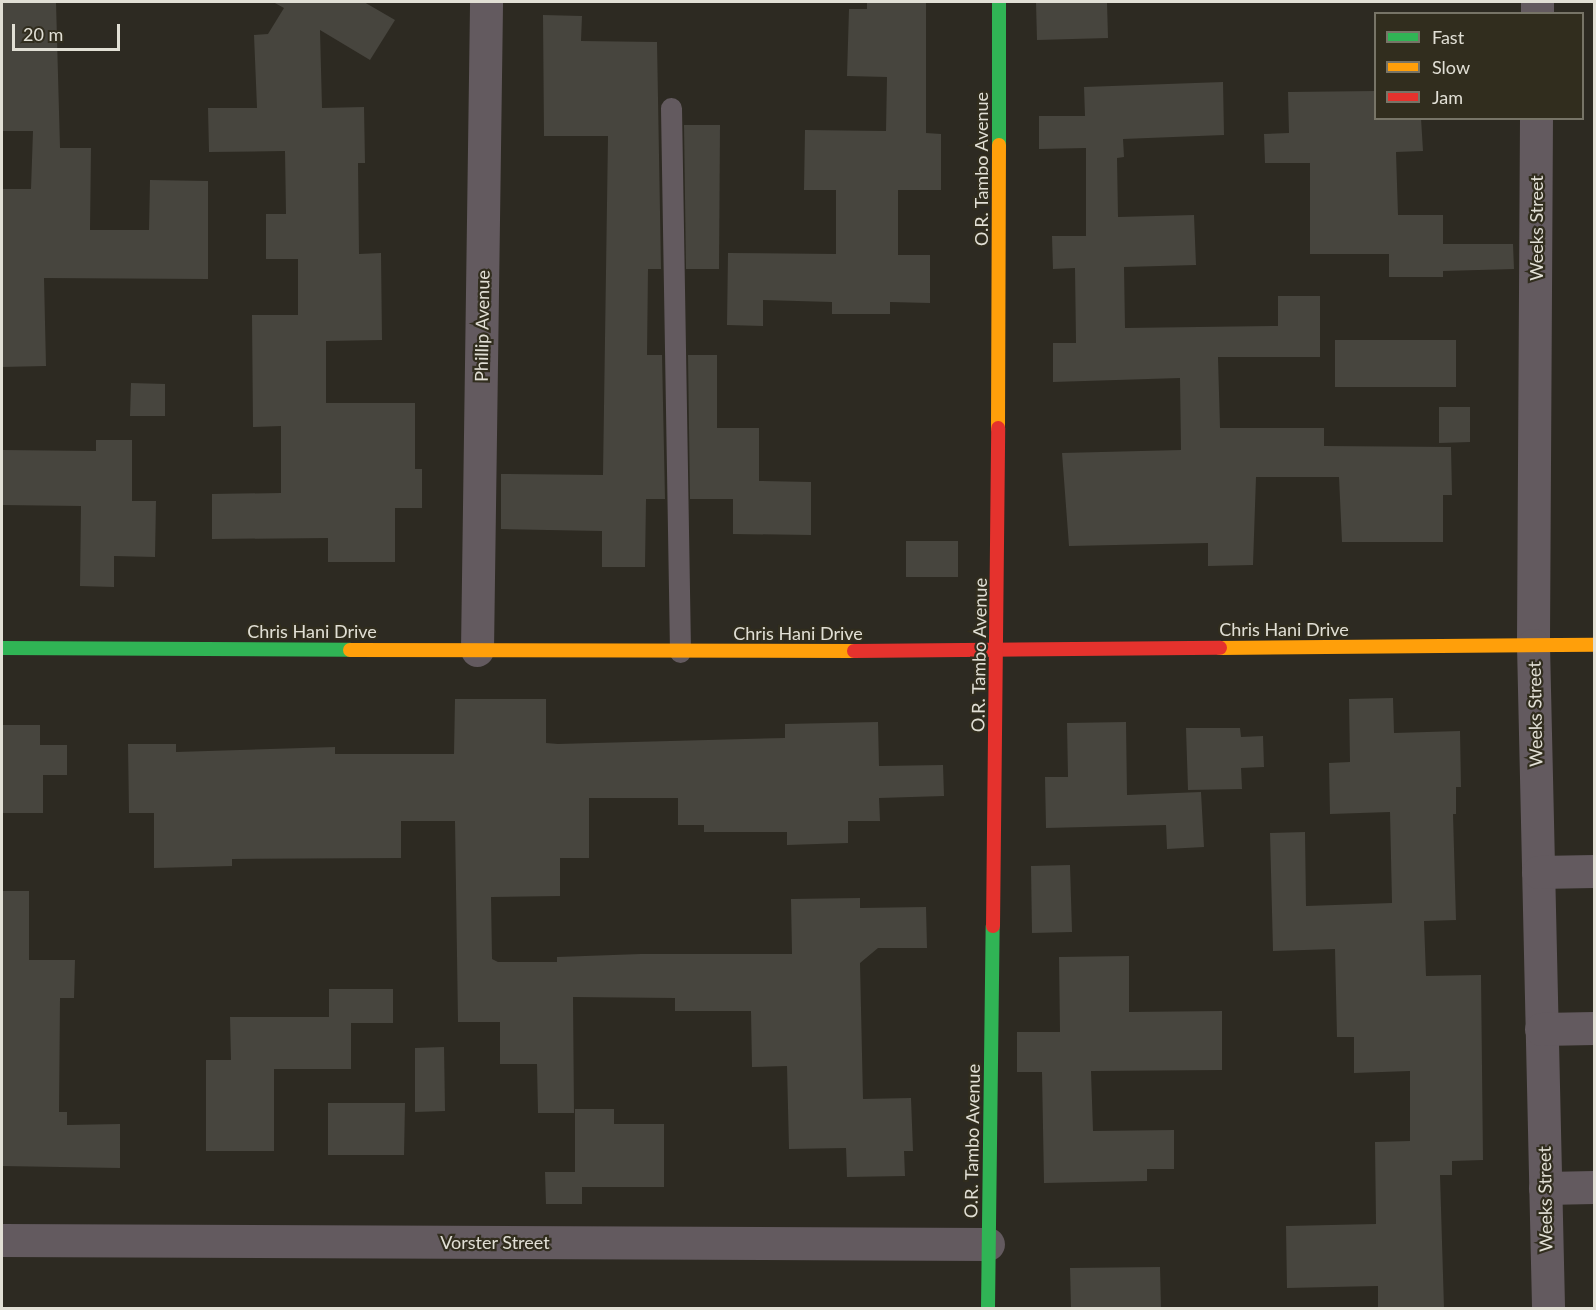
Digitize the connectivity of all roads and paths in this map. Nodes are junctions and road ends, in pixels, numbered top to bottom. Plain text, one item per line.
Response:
1 (486, 2) edge
2 (999, 2) edge
3 (671, 108) dead end
4 (1536, 120) edge
5 (1533, 645) junction
6 (1594, 645) edge
7 (2, 648) edge
8 (477, 650) junction
9 (998, 650) junction
10 (680, 652) junction
11 (1538, 872) junction
12 (1594, 872) edge
13 (1594, 1028) edge
14 (1541, 1029) junction
15 (1594, 1187) edge
16 (1545, 1188) junction
17 (2, 1240) edge
18 (988, 1244) junction
19 (988, 1308) edge
20 (1548, 1308) edge

1 - 8 street, Phillip Avenue
2 - 9 street, O.R. Tambo Avenue
3 - 10 lane
4 - 5 street, Weeks Street
5 - 6 street, Chris Hani Drive
5 - 9 street, Chris Hani Drive
5 - 11 street, Weeks Street
7 - 8 street, Chris Hani Drive
8 - 10 street, Chris Hani Drive
9 - 10 street, Chris Hani Drive
9 - 18 street, O.R. Tambo Avenue
11 - 12 street
11 - 14 street, Weeks Street
13 - 14 street
14 - 16 street, Weeks Street
15 - 16 street
16 - 20 street, Weeks Street
17 - 18 street, Vorster Street
18 - 19 street, O.R. Tambo Avenue

